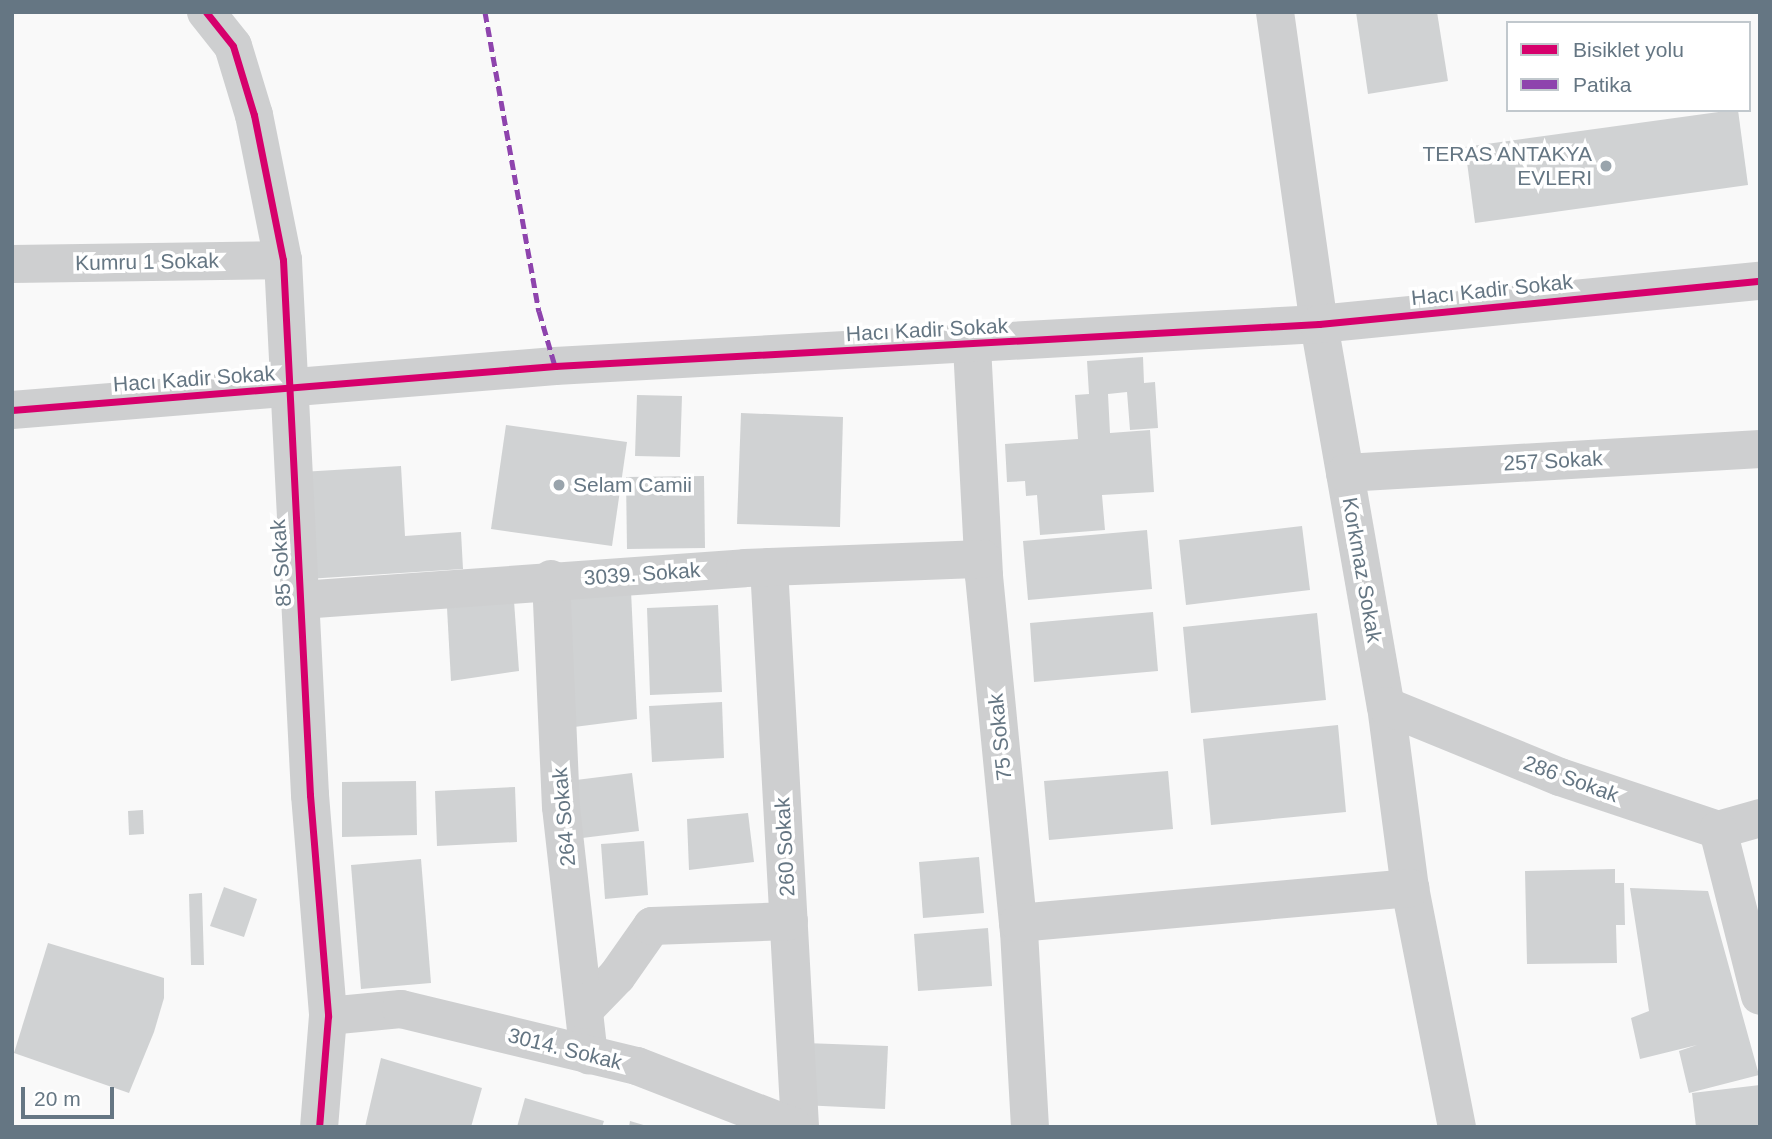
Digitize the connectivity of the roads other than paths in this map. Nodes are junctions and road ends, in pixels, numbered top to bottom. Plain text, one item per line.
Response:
1 (206, 12) edge
2 (1275, 12) edge
3 (229, 29) edge
4 (283, 260) junction
5 (12, 264) edge
6 (1760, 281) edge
7 (1319, 324) junction
8 (972, 346) junction
9 (288, 389) junction
10 (12, 410) edge
11 (1760, 449) edge
12 (1345, 473) junction
13 (984, 559) junction
14 (769, 567) junction
15 (551, 579) junction
16 (301, 600) junction
17 (1386, 706) junction
18 (1760, 818) edge
19 (1718, 830) junction
20 (1410, 888) junction
21 (789, 921) junction
22 (1018, 923) junction
23 (1760, 996) edge
24 (584, 1010) junction
25 (328, 1016) junction
26 (589, 1055) junction
27 (319, 1127) edge
28 (794, 1127) edge
29 (800, 1127) edge
30 (1030, 1127) edge
31 (1457, 1127) edge

1 - 3 street, 85 Sokak
2 - 7 street, Korkmaz Sokak
3 - 4 street, 85 Sokak
4 - 5 street, Kumru 1 Sokak
4 - 9 street, 85 Sokak
6 - 7 street, Hacı Kadir Sokak
7 - 8 street, Hacı Kadir Sokak
7 - 12 street, Korkmaz Sokak
8 - 9 street, Hacı Kadir Sokak
8 - 13 street, 75 Sokak
9 - 10 street, Hacı Kadir Sokak
9 - 16 street, 85 Sokak
11 - 12 street, 257 Sokak
12 - 17 street, Korkmaz Sokak
13 - 14 street, 3039. Sokak
13 - 22 street, 75 Sokak
14 - 15 street, 3039. Sokak
14 - 21 street, 260 Sokak
15 - 16 street, 3039. Sokak
15 - 24 street, 264 Sokak
16 - 25 street, 85 Sokak
17 - 19 street, 286 Sokak
17 - 20 street, Korkmaz Sokak
18 - 19 street
19 - 23 street
20 - 22 street
20 - 31 street, Korkmaz Sokak
21 - 24 street
21 - 29 street, 260 Sokak
22 - 30 street, 75 Sokak
24 - 26 street, 264 Sokak
25 - 26 street, 3014. Sokak
25 - 27 street, 85 Sokak
26 - 28 street, 3014. Sokak

